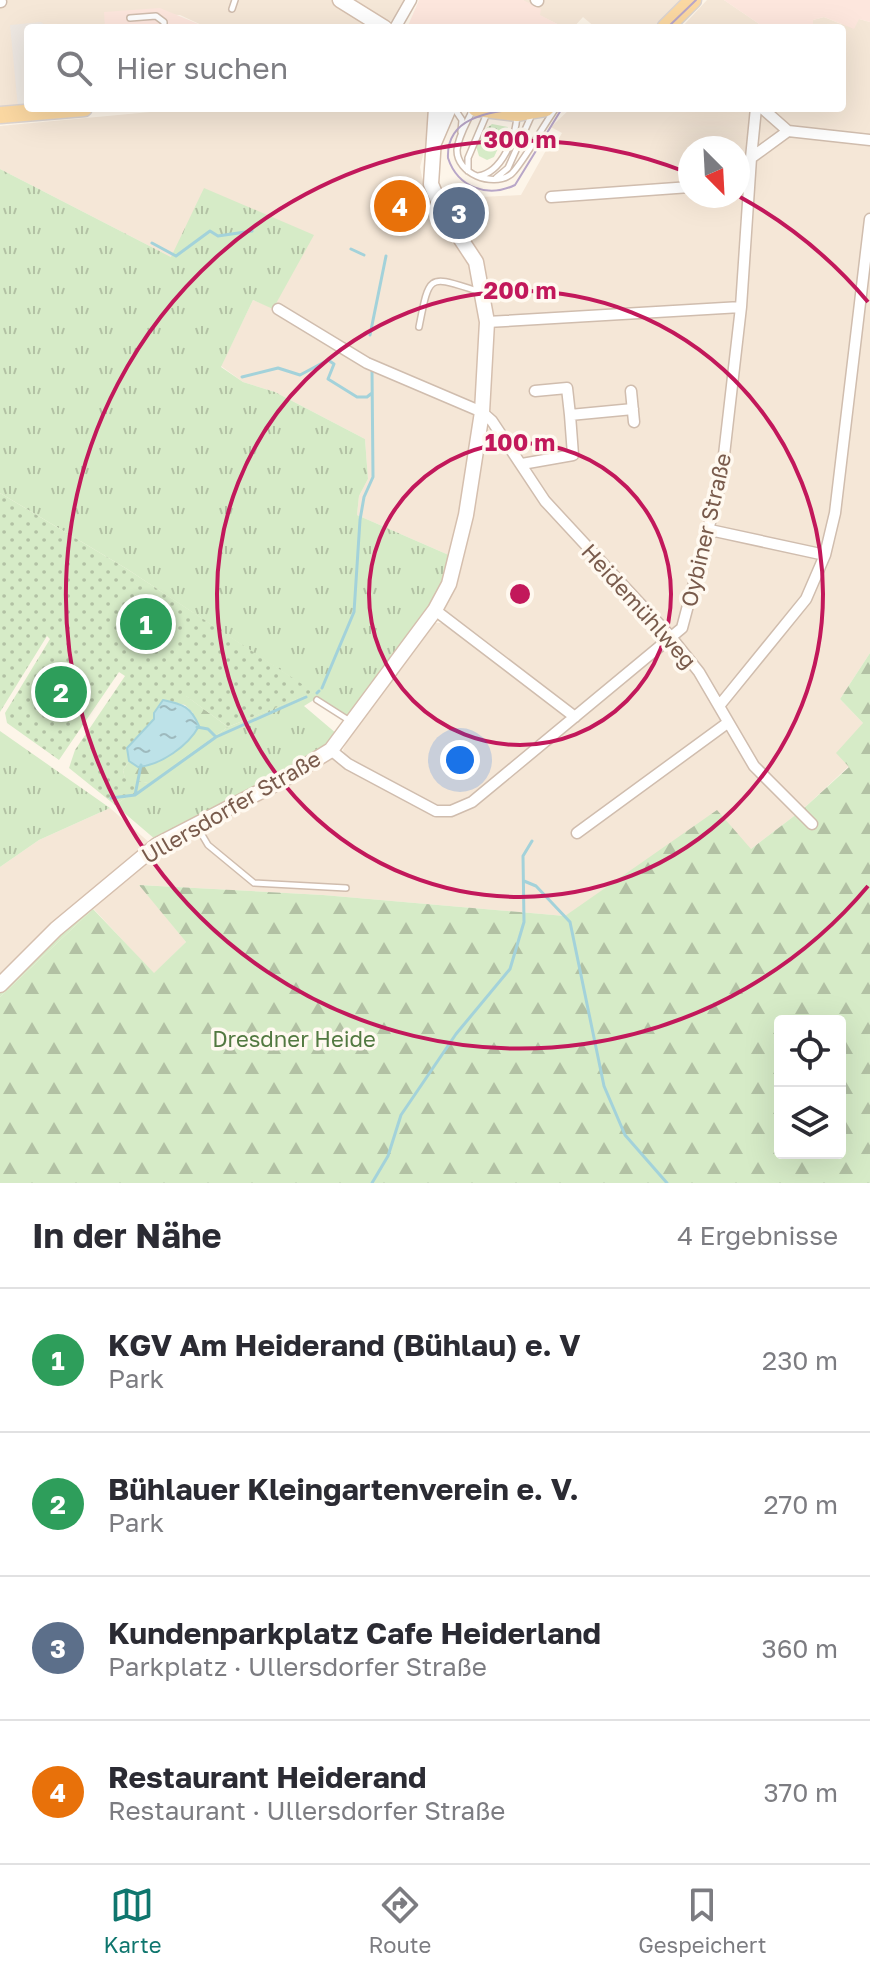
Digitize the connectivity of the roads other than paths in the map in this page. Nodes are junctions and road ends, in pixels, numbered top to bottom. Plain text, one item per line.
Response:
1 (235, 0) edge
2 (340, 0) edge
3 (411, 0) edge
4 (693, 0) edge
5 (232, 9) dead end
6 (130, 18) dead end
7 (164, 24) edge
8 (379, 24) edge
9 (397, 24) edge
10 (669, 24) edge
11 (36, 112) edge
12 (436, 112) edge
13 (450, 112) edge
14 (455, 112) edge
15 (477, 112) edge
16 (478, 112) edge
17 (531, 112) edge
18 (532, 112) edge
19 (553, 112) edge
20 (756, 112) edge
21 (767, 112) edge
22 (0, 115) edge
23 (788, 131) junction
24 (461, 137) junction
25 (870, 140) edge
26 (432, 147) junction
27 (751, 158) junction
28 (750, 162) edge
29 (468, 171) junction
30 (477, 176) junction
31 (491, 179) junction
32 (678, 188) edge
33 (551, 197) dead end
34 (743, 208) edge
35 (870, 219) edge
36 (484, 294) junction
37 (741, 307) junction
38 (278, 309) dead end
39 (487, 322) junction
40 (419, 327) dead end
41 (535, 391) dead end
42 (631, 391) dead end
43 (633, 409) junction
44 (482, 412) junction
45 (570, 415) junction
46 (634, 422) dead end
47 (522, 464) junction
48 (710, 530) junction
49 (825, 555) junction
50 (435, 610) junction
51 (671, 637) junction
52 (317, 700) dead end
53 (719, 706) junction
54 (575, 717) junction
55 (353, 724) junction
56 (726, 724) junction
57 (331, 750) junction
58 (812, 824) dead end
59 (197, 825) junction
60 (577, 833) dead end
61 (346, 888) dead end
62 (0, 985) edge

1 - 5 lane
2 - 8 main road
3 - 9 street
4 - 10 main road
6 - 7 lane
11 - 22 main road
12 - 26 main road, Ullersdorfer Straße
13 - 26 main road
14 - 24 lane
15 - 24 lane
16 - 29 lane
17 - 30 lane
18 - 31 lane
19 - 31 lane
20 - 27 street, Oybiner Straße
21 - 23 street
23 - 25 street
23 - 27 street
24 - 29 lane
26 - 36 main road, Ullersdorfer Straße
27 - 28 street, Oybiner Straße
29 - 30 lane
30 - 31 lane
32 - 33 street
34 - 37 street, Oybiner Straße
35 - 49 street
36 - 39 main road, Ullersdorfer Straße
36 - 40 lane
37 - 39 street
37 - 48 street, Oybiner Straße
38 - 44 street, Heidemühlweg
39 - 44 main road, Ullersdorfer Straße
41 - 45 street
42 - 43 street
43 - 45 street
43 - 46 street
44 - 47 street, Heidemühlweg
44 - 50 main road, Ullersdorfer Straße
45 - 47 street
47 - 51 street, Heidemühlweg
48 - 49 street
48 - 51 street, Oybiner Straße
49 - 53 street
50 - 54 street
50 - 55 main road, Ullersdorfer Straße
51 - 53 street, Heidemühlweg
51 - 54 street, Oybiner Straße
52 - 55 lane
53 - 56 street, Heidemühlweg
54 - 57 street, Oybiner Straße
55 - 57 main road, Ullersdorfer Straße
56 - 58 street, Heidemühlweg
56 - 60 street
57 - 59 main road, Ullersdorfer Straße
59 - 61 lane
59 - 62 main road, Ullersdorfer Straße

